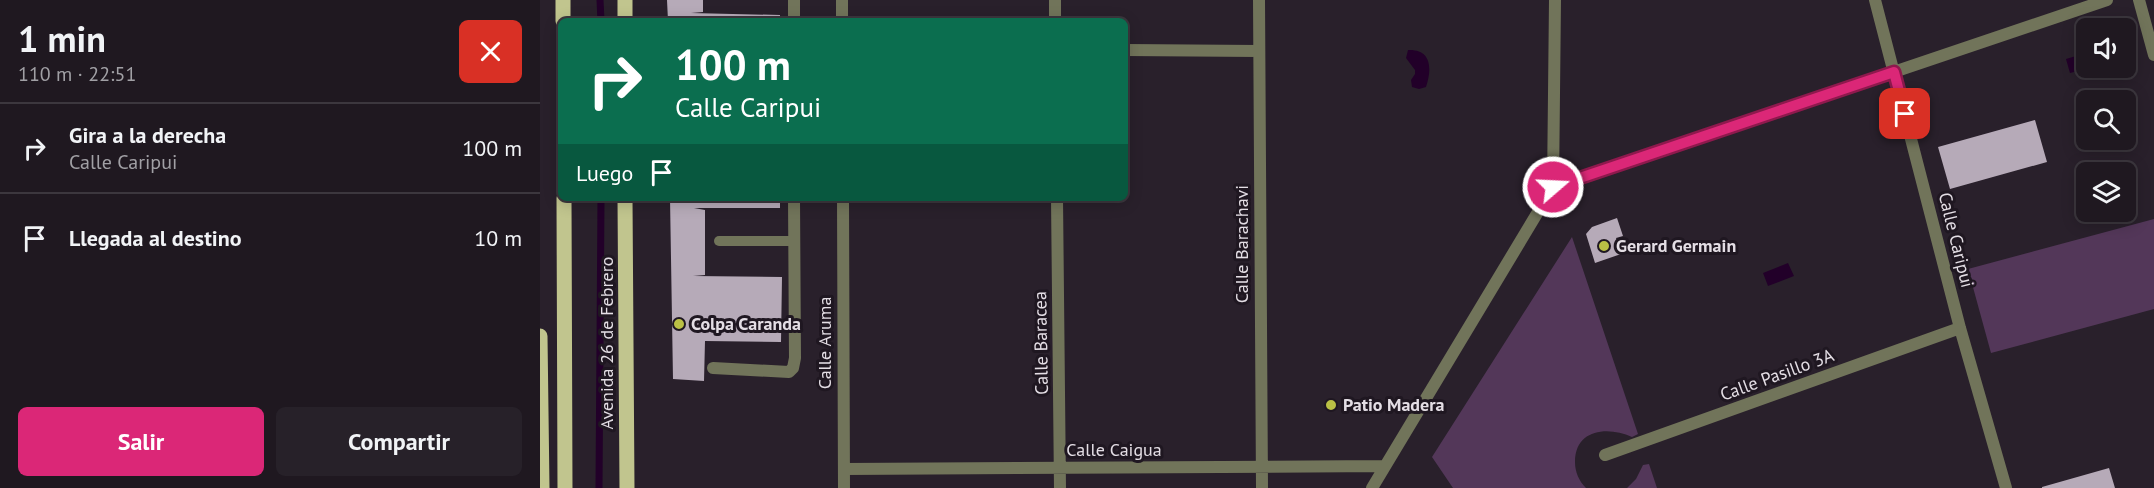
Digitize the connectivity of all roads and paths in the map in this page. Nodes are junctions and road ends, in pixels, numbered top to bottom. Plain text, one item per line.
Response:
1 (563, 0) edge
2 (625, 0) edge
3 (794, 0) edge
4 (842, 0) edge
5 (1055, 0) edge
6 (1259, 0) edge
7 (1556, 0) edge
8 (1875, 0) edge
9 (2107, 0) edge
10 (2139, 0) edge
11 (563, 18) edge
12 (625, 18) edge
13 (794, 18) edge
14 (842, 18) edge
15 (1056, 18) edge
16 (1128, 50) edge
17 (1259, 51) junction
18 (2154, 55) edge
19 (1894, 72) junction
20 (1553, 187) junction
21 (564, 201) edge
22 (625, 201) edge
23 (794, 201) edge
24 (843, 201) edge
25 (1057, 201) edge
26 (719, 241) dead end
27 (794, 241) junction
28 (1960, 328) junction
29 (540, 336) edge
30 (713, 368) dead end
31 (1605, 455) dead end
32 (1385, 466) junction
33 (1262, 467) junction
34 (1060, 468) junction
35 (844, 469) junction
36 (542, 488) edge
37 (565, 488) edge
38 (627, 488) edge
39 (844, 488) edge
40 (1060, 488) edge
41 (1263, 488) edge
42 (1372, 488) edge
43 (2006, 488) edge

1 - 11 main road
2 - 12 main road
3 - 13 street
4 - 14 street
5 - 15 street
6 - 17 street, Calle Barachavi
7 - 20 street
8 - 19 street, Calle Caripui
9 - 19 street
10 - 18 street
16 - 17 street
17 - 33 street, Calle Barachavi
19 - 20 street
19 - 28 street, Calle Caripui
20 - 32 street
21 - 37 main road
22 - 38 main road, Avenida 26 de Febrero
23 - 27 street
24 - 35 street, Calle Aruma
25 - 34 street, Calle Baracea
26 - 27 lane
27 - 30 street
28 - 31 street, Calle Pasillo 3A
28 - 43 street, Calle Caripui
29 - 36 main road
32 - 33 street, Calle Caigua
32 - 42 street
33 - 34 street, Calle Caigua
33 - 41 street, Calle Barachavi
34 - 35 street, Calle Caigua
34 - 40 street, Calle Baracea
35 - 39 street, Calle Aruma

